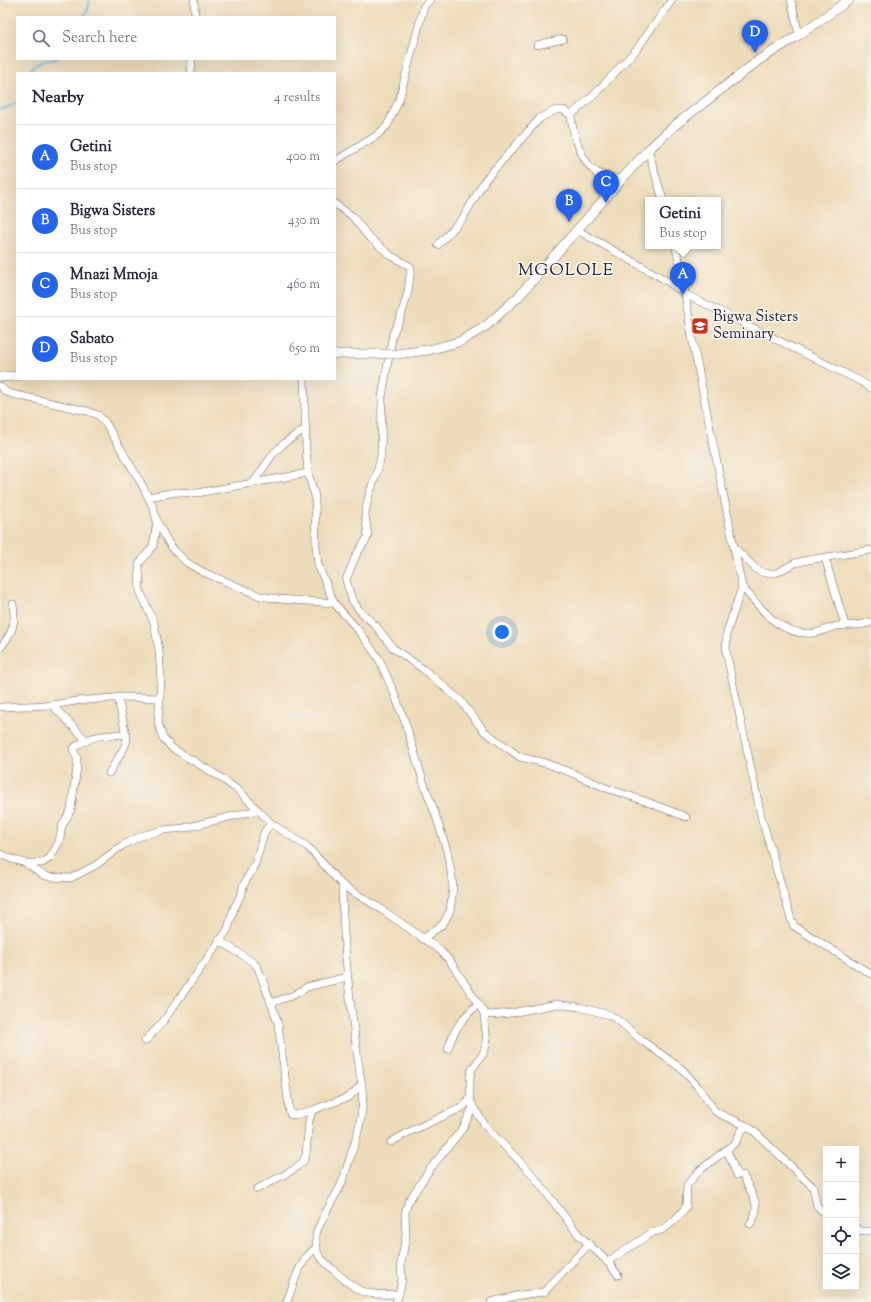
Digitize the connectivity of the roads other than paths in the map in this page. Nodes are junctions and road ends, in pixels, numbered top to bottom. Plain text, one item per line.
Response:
1 (194, 0) edge
2 (430, 0) edge
3 (672, 0) edge
4 (791, 0) edge
5 (849, 0) edge
6 (195, 16) edge
7 (799, 34) junction
8 (563, 39) dead end
9 (537, 45) dead end
10 (192, 60) edge
11 (191, 72) edge
12 (571, 115) junction
13 (648, 150) junction
14 (336, 160) edge
15 (596, 172) junction
16 (621, 180) junction
17 (608, 194) junction
18 (662, 197) edge
19 (336, 205) edge
20 (577, 230) junction
21 (438, 245) dead end
22 (676, 249) edge
23 (685, 294) junction
24 (336, 354) edge
25 (16, 376) edge
26 (0, 377) edge
27 (304, 380) edge
28 (0, 386) edge
29 (871, 388) edge
30 (306, 428) junction
31 (308, 473) junction
32 (253, 483) junction
33 (148, 497) junction
34 (156, 521) junction
35 (734, 547) junction
36 (871, 550) edge
37 (825, 558) junction
38 (742, 587) junction
39 (334, 603) junction
40 (13, 604) dead end
41 (871, 622) edge
42 (845, 626) junction
43 (0, 648) edge
44 (118, 698) junction
45 (160, 698) junction
46 (52, 705) junction
47 (0, 707) edge
48 (126, 734) junction
49 (87, 741) junction
50 (109, 773) dead end
51 (258, 810) junction
52 (686, 817) dead end
53 (272, 824) junction
54 (0, 854) edge
55 (25, 863) junction
56 (342, 885) junction
57 (423, 939) junction
58 (220, 940) junction
59 (871, 974) edge
60 (347, 977) junction
61 (271, 1003) junction
62 (478, 1004) junction
63 (484, 1013) junction
64 (145, 1041) dead end
65 (448, 1049) dead end
66 (362, 1084) junction
67 (470, 1099) junction
68 (473, 1107) junction
69 (314, 1110) junction
70 (747, 1126) junction
71 (391, 1142) dead end
72 (727, 1150) junction
73 (257, 1189) dead end
74 (823, 1211) edge
75 (750, 1224) dead end
76 (859, 1230) edge
77 (871, 1232) edge
78 (588, 1245) junction
79 (317, 1247) junction
80 (607, 1262) junction
81 (618, 1275) dead end
82 (399, 1294) junction
83 (287, 1301) dead end
84 (396, 1302) edge
85 (491, 1302) edge

1 - 6 street
2 - 14 street
3 - 12 street
4 - 7 street
5 - 7 street
7 - 13 street
8 - 9 street
10 - 11 street
12 - 15 street
12 - 21 street
13 - 16 street
13 - 18 street
15 - 16 street
15 - 17 street
16 - 17 street
17 - 20 street
19 - 52 street
20 - 23 street
20 - 24 street, bridge
22 - 23 street
23 - 29 street
23 - 35 street
25 - 26 street
27 - 30 street
28 - 33 street
30 - 31 street
30 - 32 street
31 - 32 street
31 - 39 street
32 - 33 street
33 - 34 street
34 - 39 street
34 - 45 street
35 - 37 street
35 - 38 street
36 - 37 street
37 - 42 street
38 - 42 street
38 - 59 street
39 - 57 street
40 - 43 street
41 - 42 street
44 - 45 street
44 - 46 street
44 - 48 street
45 - 51 street
46 - 47 street
46 - 49 street
48 - 49 street
48 - 50 street
49 - 55 street
51 - 53 street
51 - 55 street
53 - 56 street
53 - 58 street
54 - 55 street
56 - 57 street
56 - 60 street
57 - 62 street
58 - 61 street
58 - 64 street
60 - 61 street
60 - 66 street
61 - 69 street
62 - 63 street
62 - 65 street
63 - 67 street
63 - 70 street
66 - 69 street
66 - 79 street
67 - 68 street
67 - 71 street
68 - 78 street
68 - 82 street
69 - 73 street
70 - 72 street
70 - 74 street
72 - 75 street
72 - 80 street
76 - 77 street
78 - 80 street
78 - 85 street
79 - 82 street
79 - 83 street
80 - 81 street
82 - 84 street

